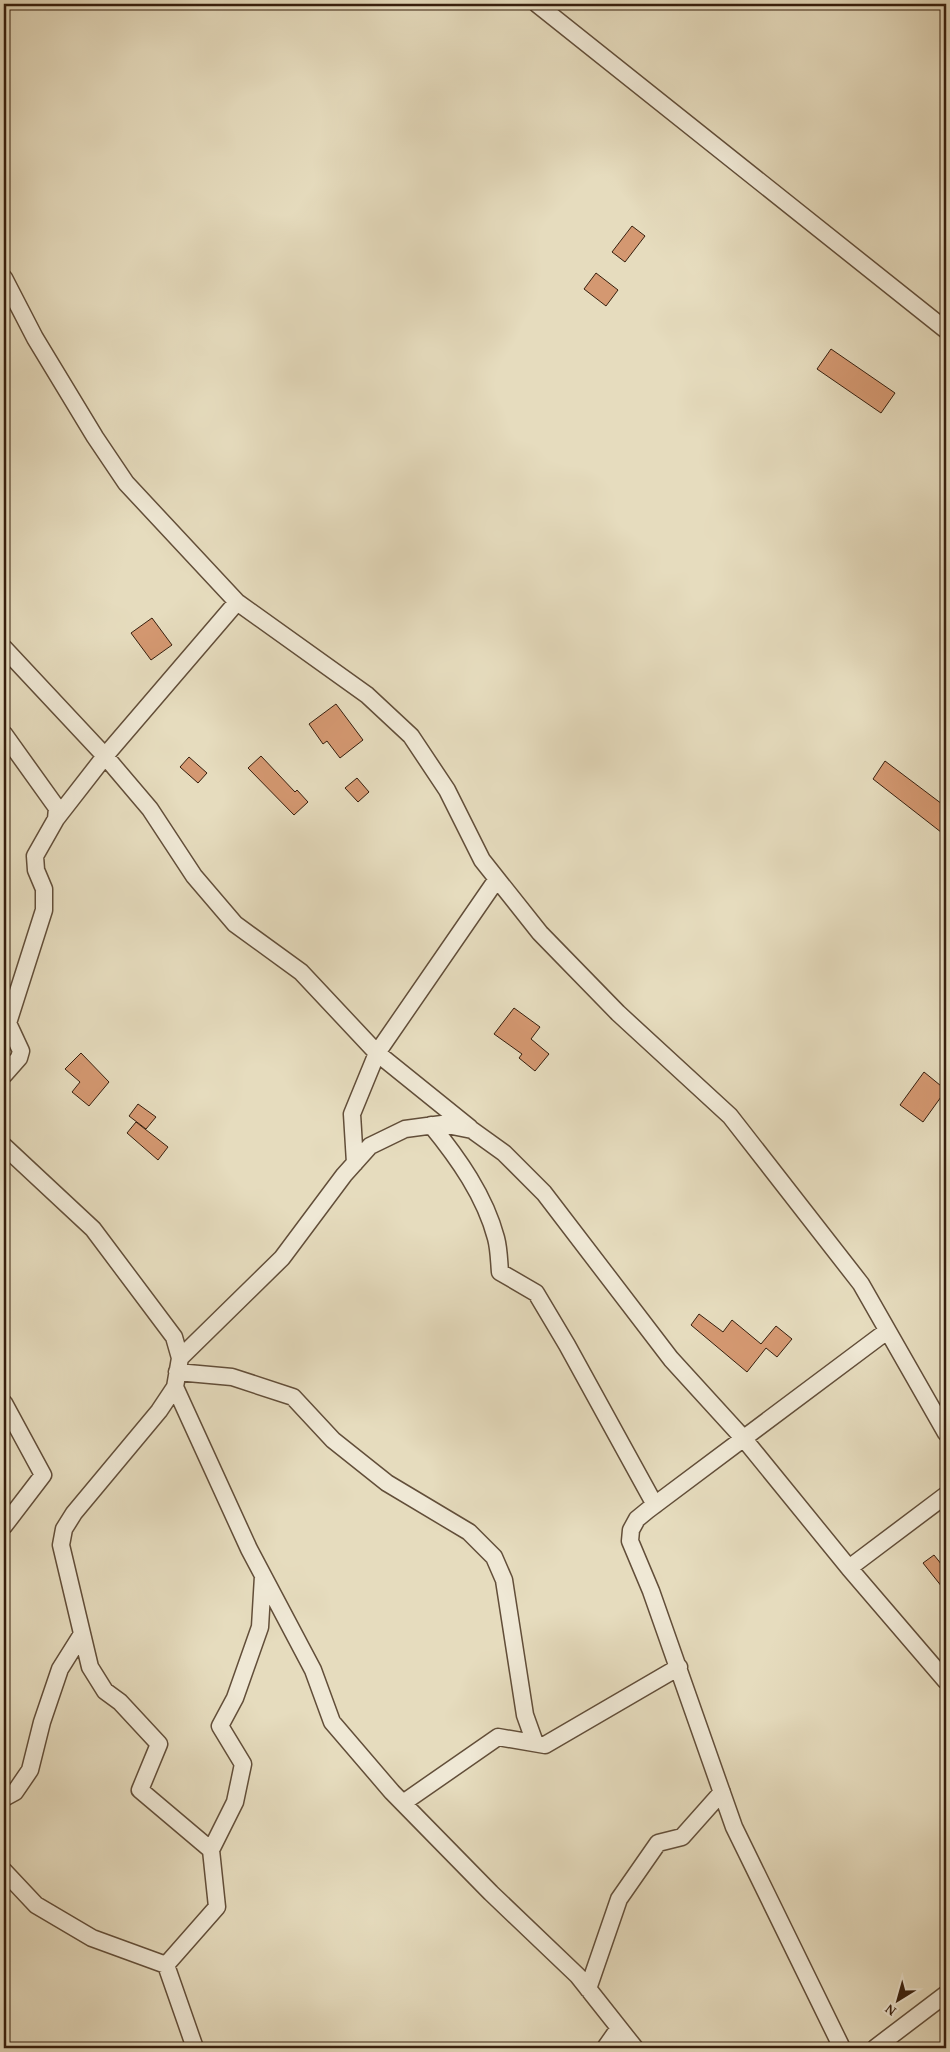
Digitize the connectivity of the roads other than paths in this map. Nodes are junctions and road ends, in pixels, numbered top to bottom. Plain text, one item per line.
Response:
1 (537, 4) edge
2 (6, 289) edge
3 (946, 330) edge
4 (237, 602) junction
5 (4, 648) edge
6 (4, 734) edge
7 (105, 756) junction
8 (56, 819) junction
9 (497, 879) junction
10 (377, 1053) junction
11 (4, 1075) edge
12 (431, 1125) junction
13 (472, 1130) junction
14 (4, 1146) edge
15 (355, 1163) junction
16 (888, 1332) junction
17 (177, 1372) junction
18 (4, 1403) edge
19 (946, 1433) edge
20 (744, 1439) junction
21 (946, 1495) edge
22 (655, 1504) junction
23 (4, 1526) edge
24 (849, 1568) junction
25 (263, 1576) junction
26 (82, 1634) junction
27 (679, 1667) junction
28 (946, 1681) edge
29 (535, 1743) junction
30 (722, 1792) junction
31 (4, 1798) edge
32 (403, 1803) junction
33 (211, 1850) junction
34 (4, 1872) edge
35 (166, 1965) junction
36 (588, 1989) junction
37 (946, 1994) edge
38 (618, 2028) junction
39 (195, 2048) edge
40 (605, 2048) edge
41 (635, 2048) edge
42 (842, 2048) edge
43 (876, 2048) edge

1 - 3 street
2 - 4 street
4 - 7 street
4 - 9 street
5 - 7 street
6 - 8 street
7 - 8 street
7 - 10 street
8 - 11 street
9 - 10 street
9 - 16 street
10 - 13 street
10 - 15 street
12 - 13 street
12 - 15 street
12 - 22 street
13 - 20 street
14 - 17 street
15 - 17 street
16 - 19 street
16 - 20 street
17 - 25 street
17 - 26 street
17 - 29 street
18 - 23 street
20 - 22 street
20 - 24 street
21 - 24 street
22 - 27 street
24 - 28 street
25 - 32 street
25 - 33 street
26 - 31 street
26 - 33 street
27 - 29 street
27 - 30 street
29 - 32 street
30 - 36 street
30 - 42 street
32 - 36 street
33 - 35 street
34 - 35 street
35 - 39 street
36 - 38 street
37 - 43 street
38 - 40 street
38 - 41 street

